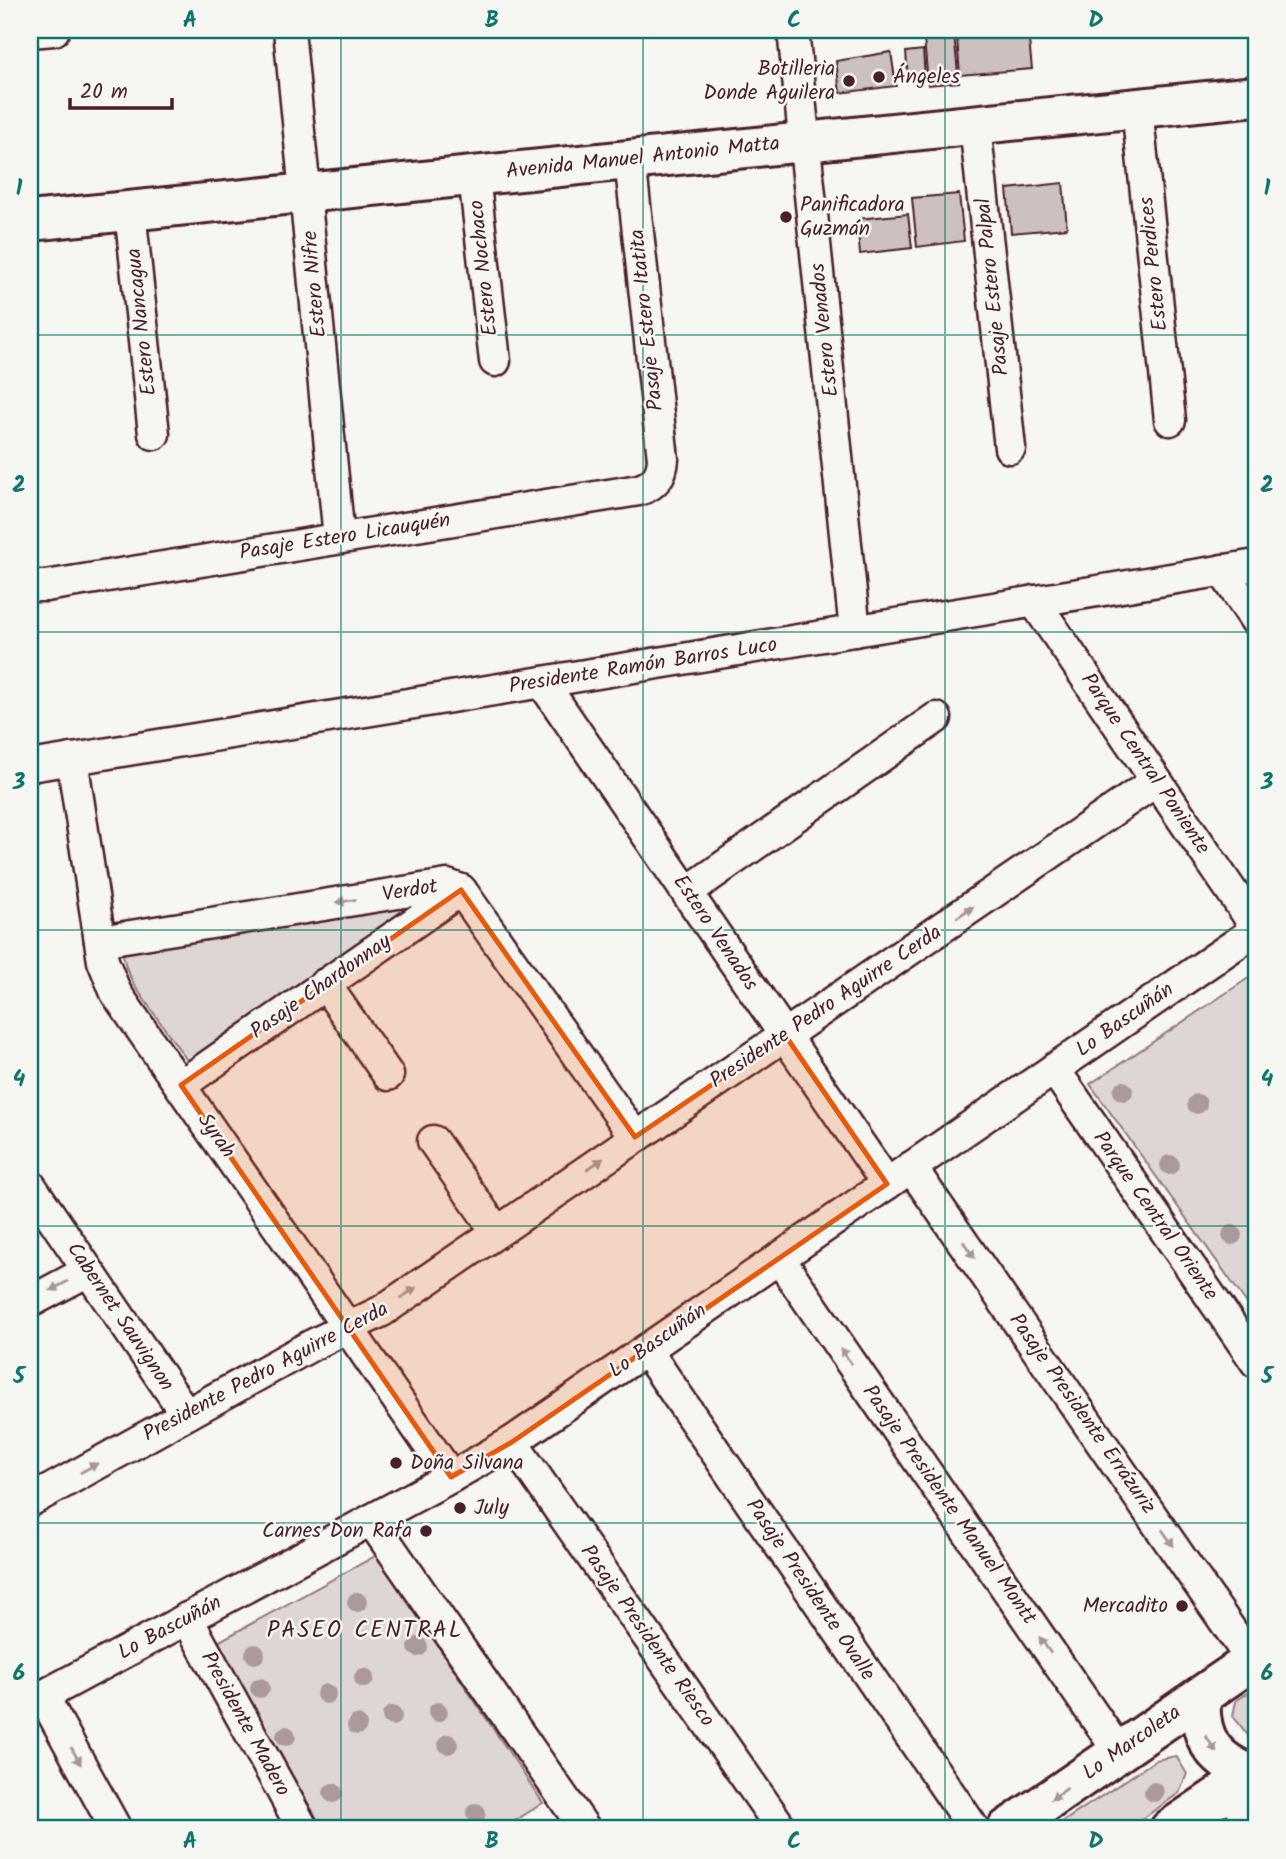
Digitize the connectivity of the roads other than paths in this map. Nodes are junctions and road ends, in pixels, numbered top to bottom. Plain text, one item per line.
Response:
1 (54, 30) edge
2 (289, 30) edge
3 (793, 30) edge
4 (30, 32) edge
5 (1256, 96) edge
6 (1137, 108) junction
7 (975, 125) junction
8 (805, 142) junction
9 (630, 160) junction
10 (474, 176) junction
11 (306, 193) junction
12 (130, 211) junction
13 (30, 221) edge
14 (495, 361) dead end
15 (1170, 420) dead end
16 (154, 434) dead end
17 (1010, 448) dead end
18 (657, 479) joint
19 (339, 538) junction
20 (1256, 565) edge
21 (1222, 570) junction
22 (30, 584) edge
23 (1034, 601) junction
24 (1256, 621) edge
25 (855, 631) junction
26 (542, 682) junction
27 (936, 718) dead end
28 (72, 759) junction
29 (30, 766) edge
30 (1156, 781) junction
31 (461, 890) junction
32 (687, 892) junction
33 (1256, 928) edge
34 (100, 941) junction
35 (325, 984) junction
36 (785, 1035) junction
37 (1054, 1069) junction
38 (388, 1075) dead end
39 (181, 1084) junction
40 (635, 1137) junction
41 (433, 1141) dead end
42 (911, 1167) junction
43 (887, 1184) junction
44 (30, 1185) edge
45 (497, 1232) junction
46 (779, 1258) junction
47 (88, 1271) junction
48 (30, 1302) edge
49 (349, 1327) junction
50 (646, 1350) junction
51 (1256, 1362) edge
52 (186, 1414) junction
53 (512, 1442) junction
54 (451, 1477) junction
55 (30, 1501) edge
56 (371, 1520) junction
57 (187, 1618) junction
58 (1254, 1659) edge
59 (1201, 1696) junction
60 (36, 1699) edge
61 (1119, 1752) junction
62 (1246, 1778) edge
63 (116, 1829) edge
64 (303, 1829) edge
65 (585, 1829) edge
66 (782, 1829) edge
67 (974, 1829) edge
68 (1007, 1829) edge
69 (1170, 1829) edge
70 (1256, 1829) edge

1 - 4 street
2 - 11 street, Estero Nifre
3 - 8 street, Estero Venados
5 - 6 street, Avenida Manuel Antonio Matta
6 - 7 street, Avenida Manuel Antonio Matta
6 - 15 street, Estero Perdices
7 - 8 street, Avenida Manuel Antonio Matta
7 - 17 street, Pasaje Estero Palpal
8 - 9 street, Avenida Manuel Antonio Matta
8 - 25 street, Estero Venados
9 - 10 street, Avenida Manuel Antonio Matta
9 - 18 street, Pasaje Estero Itatita
10 - 11 street, Avenida Manuel Antonio Matta
10 - 14 street, Estero Nochaco
11 - 12 street, Avenida Manuel Antonio Matta
11 - 19 street, Estero Nifre
12 - 13 street, Avenida Manuel Antonio Matta
12 - 16 street, Estero Nancagua
18 - 19 street, Pasaje Estero Licauquén
19 - 22 street, Pasaje Estero Licauquén
20 - 21 street, Presidente Ramón Barros Luco
21 - 23 street, Presidente Ramón Barros Luco
21 - 24 street
23 - 25 street, Presidente Ramón Barros Luco
23 - 30 street, Parque Central Poniente
25 - 26 street, Presidente Ramón Barros Luco
26 - 28 street, Presidente Ramón Barros Luco
26 - 32 street, Estero Venados
27 - 32 street
28 - 29 street, Presidente Ramón Barros Luco
28 - 34 street, Syrah
30 - 33 street, Parque Central Poniente
36 -> 30 street, Presidente Pedro Aguirre Cerda
31 -> 34 street, Verdot
31 - 35 street, Pasaje Chardonnay
31 - 40 street, Verdot
32 - 36 street, Estero Venados
33 - 37 street, Lo Bascuñán
34 - 39 street, Syrah
35 - 38 street
35 - 39 street, Pasaje Chardonnay
36 - 40 street, Presidente Pedro Aguirre Cerda
36 - 43 street, Estero Venados
37 - 42 street, Lo Bascuñán
37 - 51 street, Parque Central Oriente
39 - 49 street, Syrah
45 -> 40 street, Presidente Pedro Aguirre Cerda
41 - 45 street
42 - 43 street, Lo Bascuñán
42 -> 58 street, Pasaje Presidente Errázuriz
43 - 46 street, Lo Bascuñán
44 - 47 street, Cabernet Sauvignon
49 -> 45 street, Presidente Pedro Aguirre Cerda
46 - 50 street, Lo Bascuñán
61 -> 46 street, Pasaje Presidente Manuel Montt
47 -> 48 street
47 - 52 street, Cabernet Sauvignon
49 - 52 street, Presidente Pedro Aguirre Cerda
49 - 54 street, Syrah
50 - 53 street, Lo Bascuñán
50 - 67 street, Pasaje Presidente Ovalle
55 -> 52 street, Presidente Pedro Aguirre Cerda
53 - 54 street, Lo Bascuñán
53 - 66 street, Pasaje Presidente Riesco
54 - 56 street, Lo Bascuñán
56 - 57 street, Lo Bascuñán
56 - 65 street
57 - 60 street, Lo Bascuñán
57 - 64 street, Presidente Madero
58 - 59 street, Lo Marcoleta
59 - 61 street, Lo Marcoleta
59 -> 62 street
60 -> 63 street
61 -> 68 street, Lo Marcoleta
62 - 69 street
62 - 70 street

